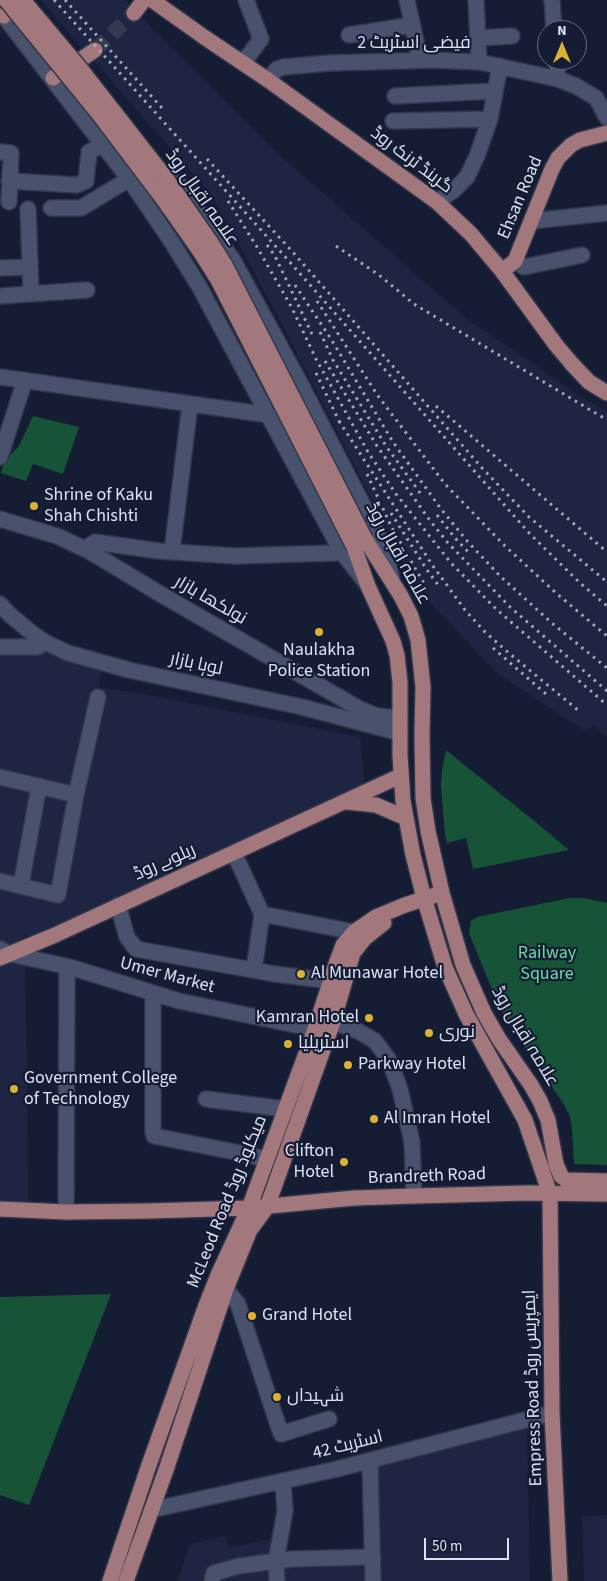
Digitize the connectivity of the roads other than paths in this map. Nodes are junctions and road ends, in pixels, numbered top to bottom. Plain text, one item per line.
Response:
1 (6, 0) edge
2 (23, 0) edge
3 (28, 0) edge
4 (144, 0) edge
5 (152, 0) edge
6 (246, 0) edge
7 (407, 0) edge
8 (476, 0) edge
9 (552, 0) edge
10 (1, 12) edge
11 (134, 13) tunnel mouth
12 (553, 20) edge
13 (412, 25) junction
14 (349, 35) dead end
15 (512, 36) dead end
16 (478, 38) junction
17 (95, 50) tunnel mouth
18 (81, 60) junction
19 (420, 60) junction
20 (479, 62) junction
21 (243, 63) junction
22 (500, 66) junction
23 (557, 70) edge
24 (53, 78) junction
25 (558, 79) junction
26 (268, 80) junction
27 (494, 91) junction
28 (395, 96) dead end
29 (607, 118) edge
30 (490, 119) junction
31 (393, 121) dead end
32 (607, 133) edge
33 (103, 144) junction
34 (0, 152) edge
35 (130, 179) junction
36 (10, 181) junction
37 (8, 202) dead end
38 (438, 202) junction
39 (52, 208) dead end
40 (28, 209) dead end
41 (607, 213) edge
42 (532, 221) junction
43 (582, 255) dead end
44 (515, 261) junction
45 (30, 267) junction
46 (0, 268) edge
47 (502, 271) junction
48 (88, 290) dead end
49 (31, 294) junction
50 (0, 296) edge
51 (0, 377) edge
52 (25, 380) junction
53 (607, 393) edge
54 (190, 404) junction
55 (269, 416) junction
56 (0, 457) edge
57 (0, 519) edge
58 (353, 545) junction
59 (85, 549) junction
60 (172, 552) junction
61 (394, 584) junction
62 (0, 604) edge
63 (45, 642) junction
64 (0, 647) edge
65 (98, 697) dead end
66 (400, 725) junction
67 (400, 776) junction
68 (0, 777) edge
69 (40, 786) junction
70 (76, 795) junction
71 (346, 802) junction
72 (406, 818) junction
73 (234, 853) junction
74 (0, 881) edge
75 (20, 886) junction
76 (444, 897) junction
77 (426, 903) junction
78 (118, 905) junction
79 (262, 914) junction
80 (354, 932) junction
81 (3, 954) edge
82 (67, 967) junction
83 (254, 970) junction
84 (331, 982) junction
85 (153, 993) junction
86 (332, 1022) junction
87 (315, 1029) junction
88 (206, 1099) dead end
89 (285, 1109) junction
90 (266, 1159) junction
91 (607, 1181) edge
92 (550, 1194) junction
93 (607, 1194) edge
94 (414, 1196) junction
95 (267, 1207) junction
96 (249, 1208) junction
97 (0, 1210) edge
98 (66, 1212) junction
99 (226, 1289) junction
100 (552, 1413) junction
101 (329, 1419) dead end
102 (370, 1461) junction
103 (149, 1465) junction
104 (166, 1470) junction
105 (283, 1481) junction
106 (151, 1510) junction
107 (373, 1557) junction
108 (276, 1561) junction
109 (110, 1581) edge
110 (126, 1581) edge
111 (212, 1581) edge
112 (277, 1581) edge
113 (373, 1581) edge
114 (560, 1581) edge

1 - 58 main road, علامہ اقبال روڈ, bridge
2 - 10 main road
2 - 58 main road, علامہ اقبال روڈ, bridge
3 - 18 street
4 - 11 main road
5 - 21 main road, گرینڈ ٹرنک روڈ
6 - 21 street
7 - 13 street
8 - 16 street
9 - 12 street
10 - 24 street
13 - 14 street
13 - 19 street
15 - 16 street
16 - 20 street
17 - 18 main road
18 - 24 main road
18 - 61 street
19 - 20 street, فیضی اسٹریٹ 2
19 - 26 street, فیضی اسٹریٹ 2
20 - 22 street, فیضی اسٹریٹ 2
21 - 26 main road, گرینڈ ٹرنک روڈ
22 - 25 street, فیضی اسٹریٹ 2
22 - 27 street
23 - 25 street
24 - 33 street
25 - 29 street, فیضی اسٹریٹ 2
26 - 38 main road, گرینڈ ٹرنک روڈ
27 - 28 street
27 - 30 street
30 - 31 street
30 - 38 street
32 - 42 main road, Ehsan Road
33 - 35 street
33 - 36 street
34 - 36 street
35 - 39 street
35 - 55 street
36 - 37 street
38 - 47 main road, گرینڈ ٹرنک روڈ
40 - 45 street
41 - 42 street
42 - 44 main road, Ehsan Road
43 - 44 street
44 - 47 main road, Ehsan Road
45 - 46 street
45 - 49 street
47 - 53 main road, گرینڈ ٹرنک روڈ
48 - 49 street
49 - 50 street
51 - 52 street
52 - 54 street
52 - 56 street
54 - 55 street
54 - 60 street
55 - 58 street
57 - 59 street, نولکھا بازار
58 - 60 street
58 - 61 main road, علامہ اقبال روڈ
58 - 66 main road, علامہ اقبال روڈ
59 - 60 street
59 - 66 street, نولکھا بازار
61 - 76 main road, علامہ اقبال روڈ
62 - 63 street, لوہا بازار
63 - 64 street
63 - 66 street, لوہا بازار
65 - 70 street
66 - 67 main road, علامہ اقبال روڈ
67 - 71 main road, ریلوے روڈ
67 - 72 main road, علامہ اقبال روڈ
68 - 69 street
69 - 70 street
69 - 75 street
70 - 75 street
71 - 72 main road, ریلوے روڈ
71 - 73 main road, ریلوے روڈ
72 - 77 main road, علامہ اقبال روڈ
73 - 78 main road, ریلوے روڈ
73 - 79 street
74 - 75 street
76 - 77 main road, McLeod Road میکلوڈ روڈ
76 - 91 main road, علامہ اقبال روڈ
77 - 80 main road, McLeod Road میکلوڈ روڈ
77 - 86 main road, McLeod Road میکلوڈ روڈ
77 - 92 main road, علامہ اقبال روڈ
78 - 81 main road, ریلوے روڈ
78 - 83 street
79 - 80 street
79 - 83 street
80 - 84 main road, McLeod Road میکلوڈ روڈ
81 - 82 street, Umer Market
82 - 85 street, Umer Market
82 - 98 street
83 - 84 street
84 - 87 main road, McLeod Road میکلوڈ روڈ
85 - 87 street, Umer Market
85 - 90 street
86 - 94 street
86 - 95 main road, McLeod Road میکلوڈ روڈ
87 - 89 main road, McLeod Road میکلوڈ روڈ
88 - 89 street
89 - 90 main road, McLeod Road میکلوڈ روڈ
90 - 96 main road, McLeod Road میکلوڈ روڈ
92 - 93 main road, Brandreth Road
92 - 94 main road, Brandreth Road
92 - 100 main road, Empress Road ایمپریس روڈ
94 - 95 main road, Brandreth Road
95 - 96 main road, Brandreth Road
95 - 99 main road, McLeod Road میکلوڈ روڈ
96 - 98 main road, Brandreth Road
96 - 103 main road, McLeod Road میکلوڈ روڈ
97 - 98 main road, Brandreth Road
99 - 101 street
99 - 104 main road, McLeod Road میکلوڈ روڈ
100 - 102 street, اسٹریٹ 42
100 - 114 main road, Empress Road ایمپریس روڈ
102 - 105 street, اسٹریٹ 42
102 - 107 street
103 - 104 main road
103 - 109 main road, McLeod Road میکلوڈ روڈ
104 - 106 main road, McLeod Road میکلوڈ روڈ
105 - 106 street, اسٹریٹ 42
105 - 108 street
106 - 110 main road, McLeod Road میکلوڈ روڈ
107 - 108 street
107 - 113 street
108 - 111 street
108 - 112 street

